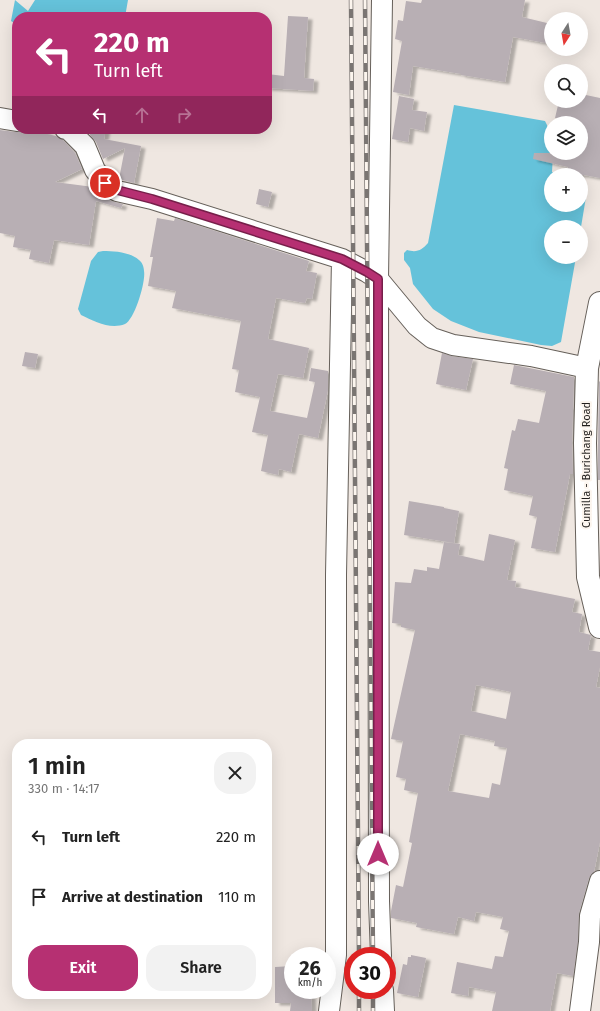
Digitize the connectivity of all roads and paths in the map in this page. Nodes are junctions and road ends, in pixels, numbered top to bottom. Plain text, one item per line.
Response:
1 (382, 0) edge
2 (0, 118) edge
3 (12, 120) edge
4 (73, 134) edge
5 (342, 259) junction
6 (378, 279) junction
7 (600, 302) edge
8 (587, 368) junction
9 (600, 627) edge
10 (600, 881) edge
11 (382, 947) edge
12 (383, 999) edge
13 (329, 1011) edge
14 (384, 1011) edge
15 (580, 1011) edge

1 - 6 street
2 - 3 street
4 - 5 street
5 - 6 street
5 - 13 street
6 - 8 street
6 - 11 street
7 - 8 main road, Cumilla - Burichang Road
8 - 9 main road, Cumilla - Burichang Road
10 - 15 street
12 - 14 street

